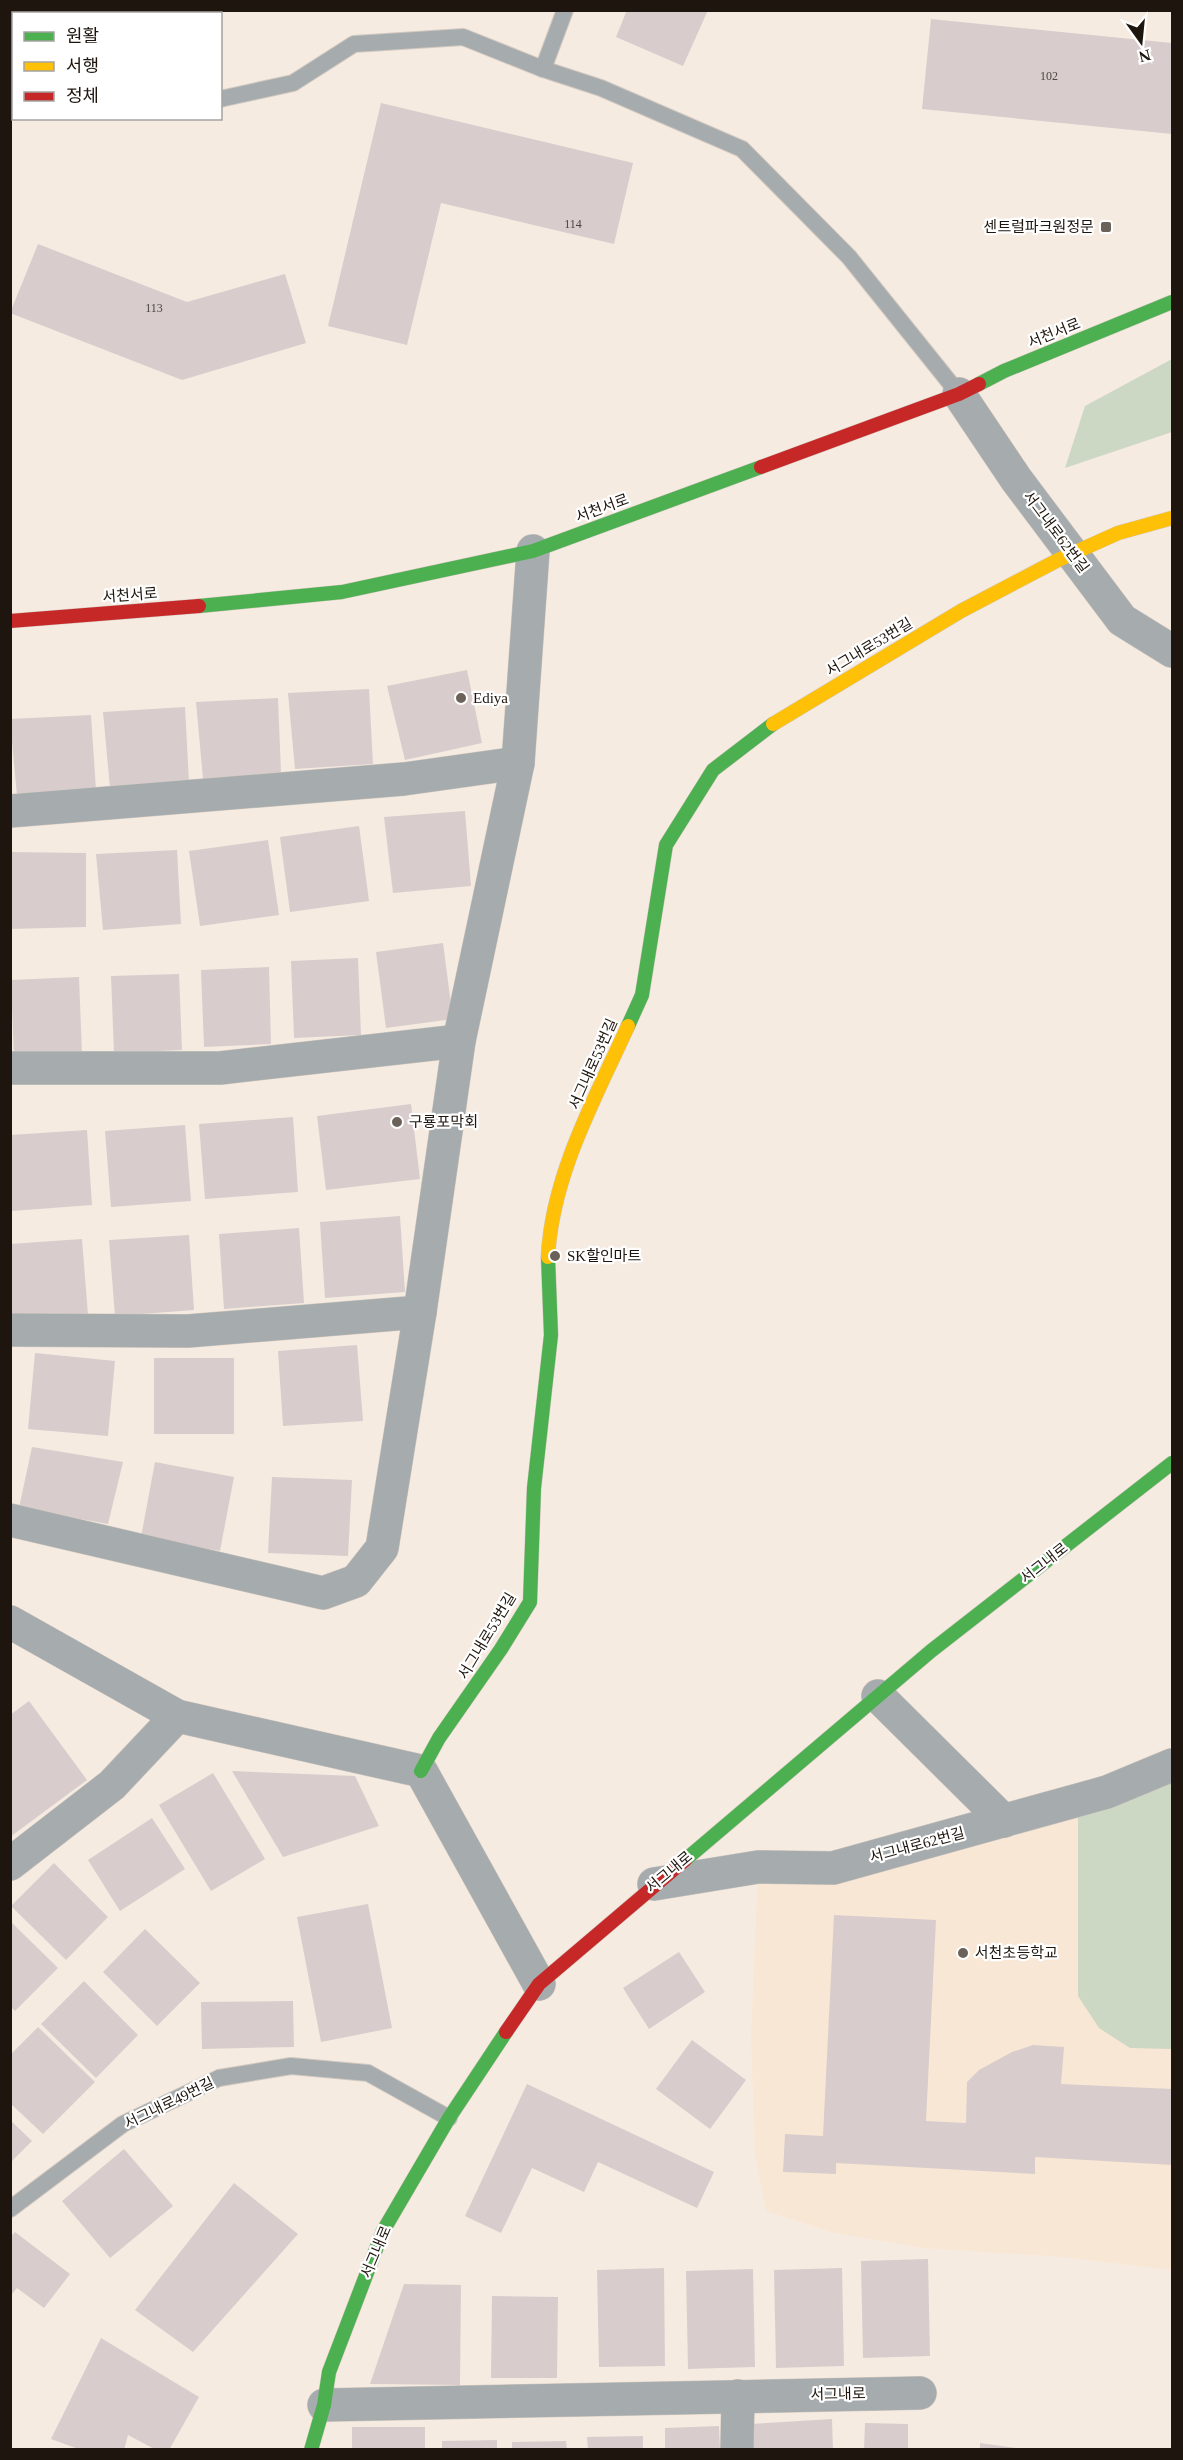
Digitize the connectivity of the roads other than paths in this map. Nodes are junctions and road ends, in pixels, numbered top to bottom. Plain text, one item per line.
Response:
1 (566, 10) edge
2 (543, 69) junction
3 (222, 99) edge
4 (1173, 302) edge
5 (959, 394) junction
6 (1173, 518) edge
7 (533, 551) junction
8 (1072, 554) junction
9 (10, 621) edge
10 (1173, 651) edge
11 (518, 763) junction
12 (10, 811) edge
13 (459, 1041) junction
14 (10, 1068) edge
15 (420, 1312) junction
16 (10, 1330) edge
17 (1173, 1463) edge
18 (10, 1520) edge
19 (10, 1622) edge
20 (878, 1696) junction
21 (177, 1716) junction
22 (1173, 1765) edge
23 (421, 1771) junction
24 (1004, 1821) junction
25 (10, 1864) edge
26 (654, 1884) junction
27 (539, 1984) junction
28 (449, 2118) junction
29 (10, 2208) edge
30 (920, 2393) dead end
31 (738, 2396) junction
32 (324, 2405) junction
33 (311, 2450) edge
34 (737, 2450) edge

1 - 2 lane
2 - 3 lane
2 - 5 lane
4 - 5 street, 서천서로
5 - 7 street, 서천서로
5 - 8 street, 서그내로62번길
6 - 8 street, 서그내로53번길
7 - 9 street, 서천서로
7 - 11 street
8 - 10 street, 서그내로62번길
8 - 23 street, 서그내로53번길
11 - 12 street
11 - 13 street
13 - 14 street
13 - 15 street
15 - 16 street
15 - 18 street
17 - 20 street, 서그내로
19 - 21 street
20 - 24 street
20 - 26 street, 서그내로
21 - 23 street
21 - 25 street
22 - 24 street, 서그내로62번길
23 - 27 street
24 - 26 street, 서그내로62번길
26 - 27 street, 서그내로
27 - 28 street, 서그내로
28 - 29 lane, 서그내로49번길
28 - 32 street, 서그내로
30 - 31 street, 서그내로
31 - 32 street, 서그내로
31 - 34 street
32 - 33 street, 서그내로

